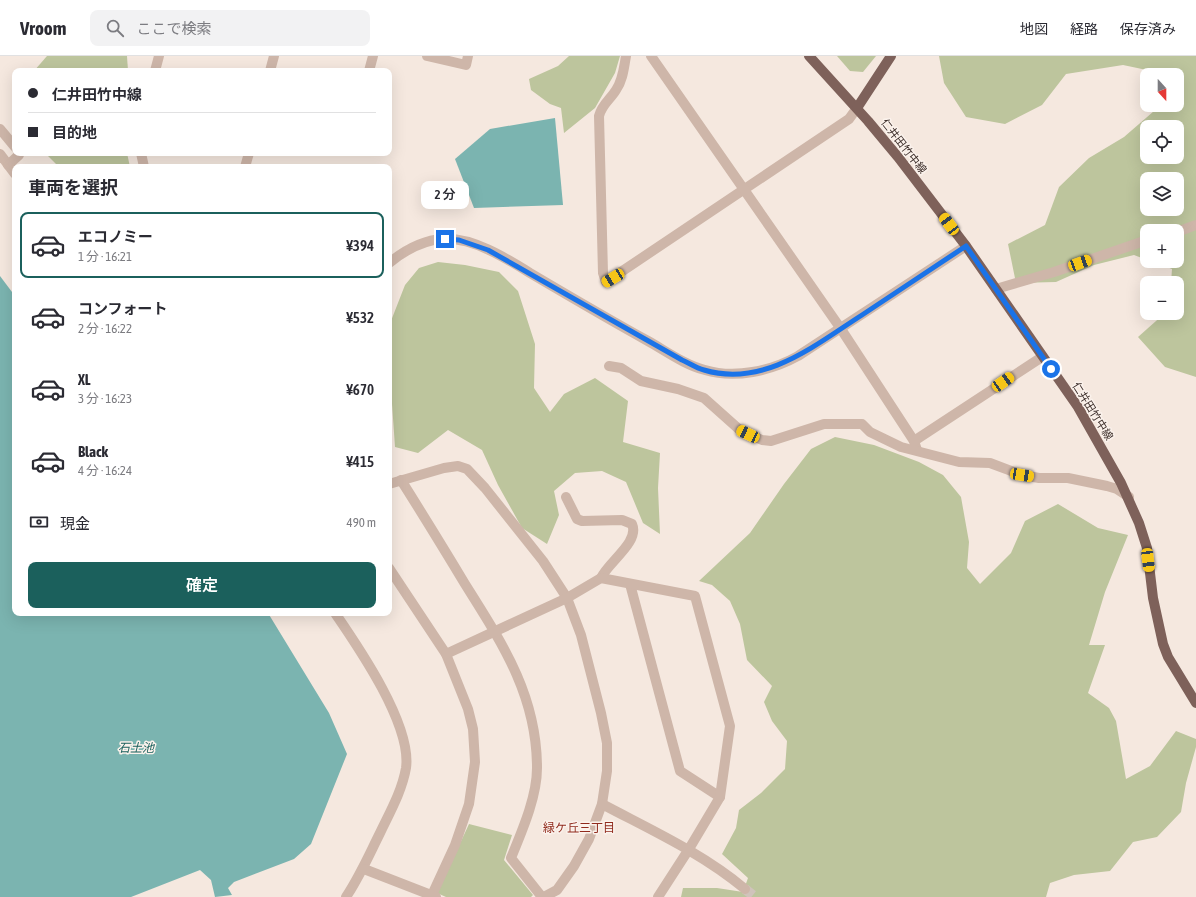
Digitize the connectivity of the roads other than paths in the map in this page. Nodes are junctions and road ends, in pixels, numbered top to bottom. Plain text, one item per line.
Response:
1 (159, 56) edge
2 (274, 56) edge
3 (373, 56) edge
4 (427, 56) edge
5 (468, 56) edge
6 (626, 56) edge
7 (651, 56) edge
8 (809, 56) edge
9 (891, 56) edge
10 (156, 68) edge
11 (271, 68) edge
12 (370, 68) edge
13 (857, 108) junction
14 (0, 129) edge
15 (12, 143) edge
16 (0, 154) edge
17 (18, 156) edge
18 (8, 165) junction
19 (12, 170) edge
20 (743, 190) junction
21 (1196, 225) edge
22 (1184, 229) edge
23 (1140, 242) edge
24 (966, 246) junction
25 (392, 261) edge
26 (996, 289) junction
27 (840, 329) junction
28 (1042, 356) junction
29 (610, 366) dead end
30 (916, 446) junction
31 (401, 480) junction
32 (392, 483) edge
33 (566, 497) dead end
34 (1129, 497) junction
35 (392, 573) edge
36 (601, 578) junction
37 (630, 584) junction
38 (567, 598) junction
39 (337, 616) edge
40 (495, 631) junction
41 (446, 654) junction
42 (1196, 703) edge
43 (720, 797) junction
44 (602, 804) junction
45 (689, 850) junction
46 (364, 869) junction
47 (745, 889) tunnel mouth
48 (433, 896) edge
49 (346, 897) edge
50 (543, 897) edge
51 (658, 897) edge

1 - 10 street
2 - 11 street
3 - 12 street
4 - 5 street
6 - 20 street
7 - 20 street
8 - 13 main road, 仁井田竹中線
9 - 13 main road
13 - 20 street
13 - 24 main road, 仁井田竹中線
14 - 15 street
16 - 18 street
17 - 18 street
18 - 19 street
20 - 27 street
21 - 22 street
23 - 26 street
24 - 26 main road, 仁井田竹中線
24 - 27 street
25 - 27 street
26 - 28 main road, 仁井田竹中線
27 - 30 street
28 - 30 street
28 - 34 main road, 仁井田竹中線
29 - 30 street
30 - 34 street
31 - 32 street
31 - 38 street
31 - 40 street
33 - 36 street
34 - 42 main road, 仁井田竹中線
35 - 41 street
36 - 37 street
36 - 38 street
37 - 43 street
37 - 43 street
38 - 40 street
38 - 44 street
39 - 46 street
40 - 41 street
40 - 50 street
41 - 48 street
43 - 45 street
44 - 45 street
44 - 50 street
45 - 47 street
45 - 51 street
46 - 48 street
46 - 49 street

